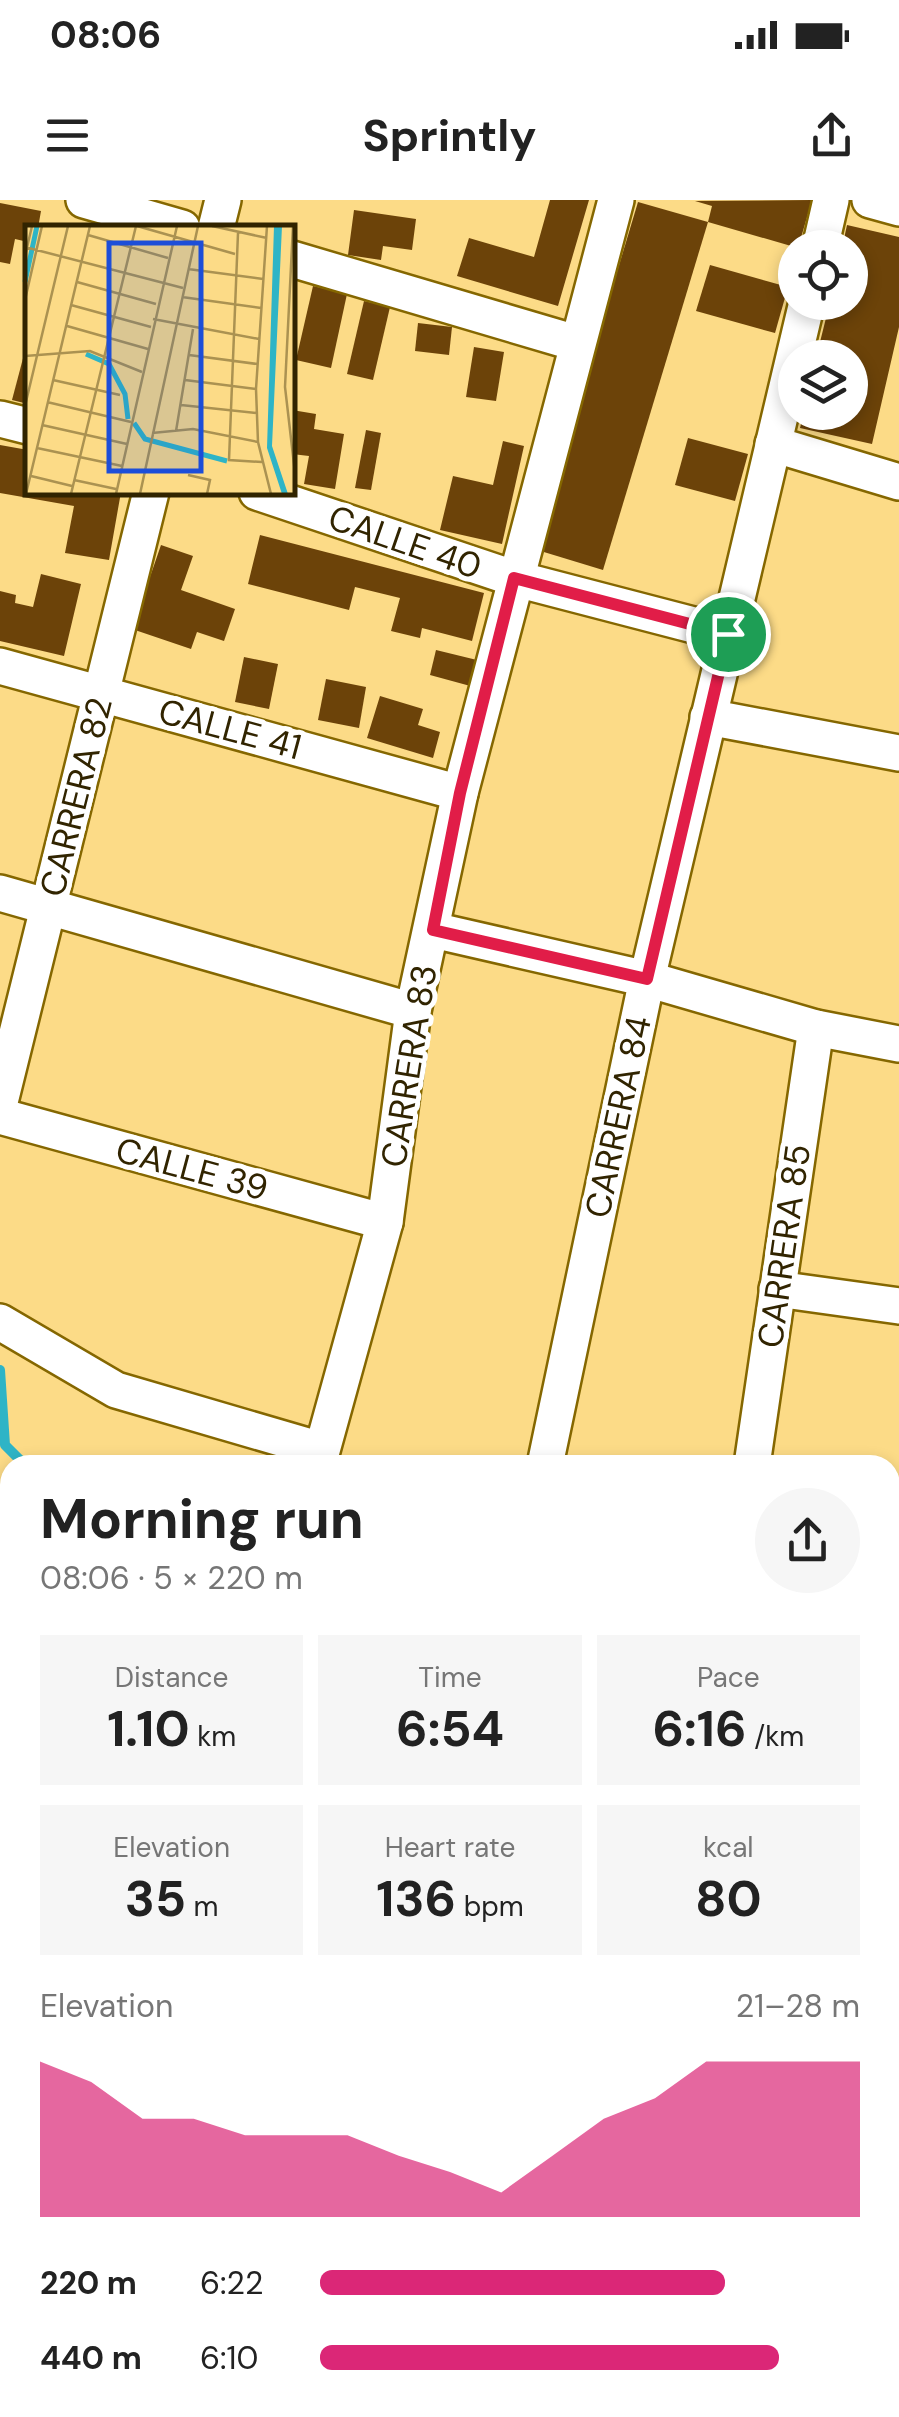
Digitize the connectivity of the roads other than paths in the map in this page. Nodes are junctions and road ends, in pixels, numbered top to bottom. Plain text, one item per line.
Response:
1 (84, 200) edge
2 (223, 200) edge
3 (616, 200) edge
4 (831, 200) edge
5 (870, 200) edge
6 (899, 208) edge
7 (172, 225) edge
8 (217, 225) edge
9 (824, 230) edge
10 (295, 261) edge
11 (803, 320) edge
12 (576, 343) junction
13 (0, 419) edge
14 (25, 425) edge
15 (773, 444) junction
16 (899, 482) edge
17 (150, 495) edge
18 (267, 495) edge
19 (514, 578) junction
20 (728, 634) junction
21 (0, 666) edge
22 (103, 694) junction
23 (708, 717) junction
24 (899, 753) edge
25 (460, 793) junction
26 (0, 892) edge
27 (48, 905) junction
28 (433, 930) junction
29 (647, 979) junction
30 (414, 1011) junction
31 (816, 1028) junction
32 (899, 1044) edge
33 (0, 1102) edge
34 (0, 1116) edge
35 (385, 1222) junction
36 (777, 1289) junction
37 (899, 1306) edge
38 (0, 1322) edge
39 (310, 1455) edge
40 (320, 1455) edge
41 (547, 1455) edge
42 (753, 1455) edge

1 - 7 street
2 - 8 street
3 - 12 street, CARRERA 83
4 - 9 street
5 - 6 street
10 - 12 street
11 - 15 street, CARRERA 84
12 - 19 street, CARRERA 83
13 - 14 street
15 - 16 street
15 - 20 street, CARRERA 84
17 - 22 street, CARRERA 82
18 - 19 street, CALLE 40
19 - 20 street, CALLE 40
19 - 25 street, CARRERA 83
20 - 23 street, CARRERA 84
21 - 22 street, CALLE 41
22 - 25 street, CALLE 41
22 - 27 street, CARRERA 82
23 - 24 street
23 - 29 street, CARRERA 84
25 - 28 street, CARRERA 83
26 - 27 street
27 - 30 street
27 - 33 street, CARRERA 82
28 - 29 street
28 - 30 street, CARRERA 83
29 - 31 street
29 - 41 street, CARRERA 84
30 - 35 street, CARRERA 83
31 - 32 street
31 - 36 street, CARRERA 85
34 - 35 street, CALLE 39
35 - 40 street, CARRERA 83
36 - 37 street
36 - 42 street, CARRERA 85
38 - 39 street

